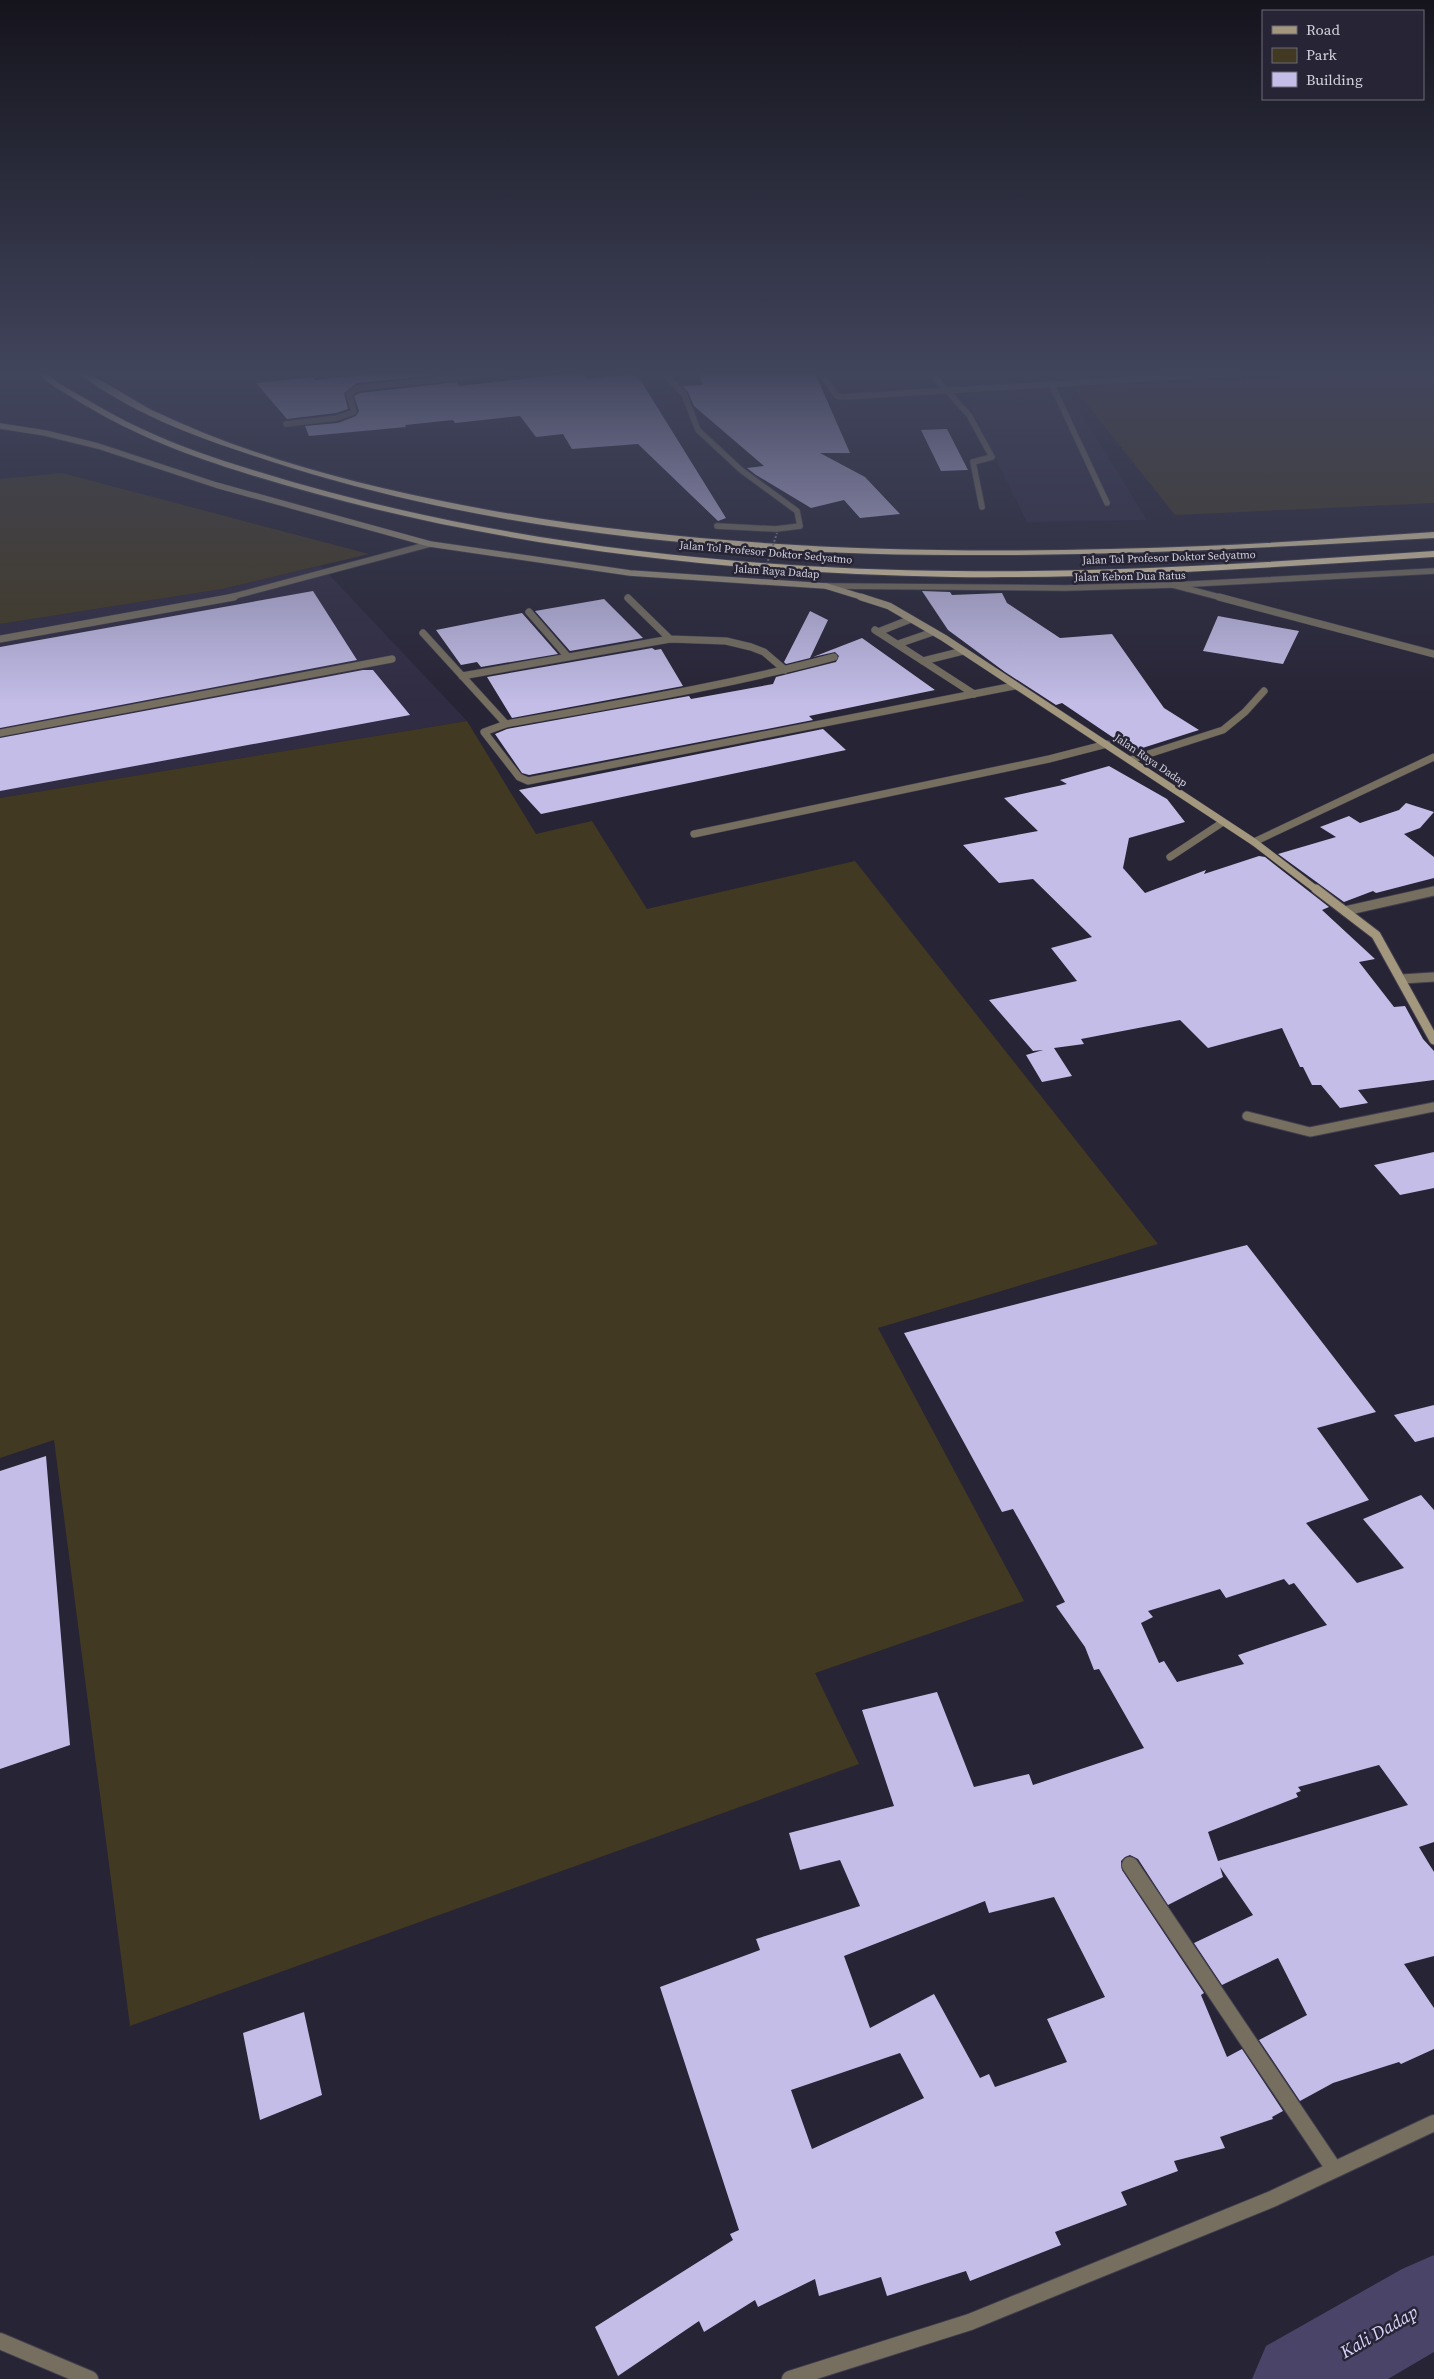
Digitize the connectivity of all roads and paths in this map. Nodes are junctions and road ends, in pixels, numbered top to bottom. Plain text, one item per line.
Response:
1 (207, 482) edge
2 (281, 482) edge
3 (345, 482) edge
4 (757, 482) edge
5 (978, 482) edge
6 (1097, 482) edge
7 (1107, 503) dead end
8 (982, 507) dead end
9 (717, 526) dead end
10 (777, 533) dead end
11 (1434, 535) edge
12 (430, 544) junction
13 (1434, 554) edge
14 (1434, 571) edge
15 (763, 576) dead end
16 (1173, 585) junction
17 (826, 586) junction
18 (628, 598) dead end
19 (529, 612) dead end
20 (911, 618) junction
21 (933, 632) junction
22 (423, 633) dead end
23 (0, 639) edge
24 (670, 639) junction
25 (898, 644) junction
26 (963, 651) junction
27 (1434, 654) edge
28 (568, 657) junction
29 (834, 657) dead end
30 (392, 659) dead end
31 (923, 661) junction
32 (785, 670) junction
33 (462, 676) junction
34 (1014, 686) junction
35 (1264, 691) dead end
36 (974, 694) junction
37 (506, 724) junction
38 (0, 733) edge
39 (1107, 744) junction
40 (1434, 757) edge
41 (1130, 760) junction
42 (1223, 822) junction
43 (694, 834) dead end
44 (1254, 842) junction
45 (1170, 856) dead end
46 (1434, 891) edge
47 (1345, 911) junction
48 (1434, 977) edge
49 (1402, 979) junction
50 (1434, 1040) edge
51 (1434, 1107) edge
52 (1247, 1116) dead end
53 (1130, 1866) dead end
54 (1434, 2123) edge
55 (1334, 2169) junction
56 (0, 2341) edge
57 (90, 2379) edge
58 (790, 2379) edge

1 - 12 main road, Jalan Raya Dadap
2 - 13 highway, Jalan Tol Profesor Doktor Sedyatmo
3 - 11 highway, Jalan Tol Profesor Doktor Sedyatmo
4 - 9 street
5 - 8 street
6 - 7 street
10 - 15 path, bridge
12 - 17 main road, Jalan Raya Dadap
12 - 23 street
14 - 16 street, Jalan Kebon Dua Ratus
16 - 17 street, Jalan Kebon Dua Ratus
16 - 27 street
17 - 20 main road, Jalan Raya Dadap
18 - 24 street
19 - 28 street
20 - 21 main road, Jalan Raya Dadap
20 - 25 street
21 - 25 street
21 - 26 main road, Jalan Raya Dadap
22 - 33 street
24 - 28 street
24 - 32 street
25 - 31 street
26 - 31 street
26 - 34 main road, Jalan Raya Dadap
28 - 33 street
29 - 32 street
30 - 38 street
31 - 36 street
32 - 37 street
33 - 37 street
34 - 36 street
34 - 39 main road, Jalan Raya Dadap
35 - 41 street
36 - 37 street
39 - 41 main road, Jalan Raya Dadap
39 - 43 street
40 - 44 street
41 - 42 main road, Jalan Raya Dadap
42 - 44 main road, Jalan Raya Dadap
42 - 45 street
44 - 47 main road, Jalan Raya Dadap
46 - 47 street
47 - 49 main road, Jalan Raya Dadap
48 - 49 street
49 - 50 main road, Jalan Raya Dadap
51 - 52 street
53 - 55 street
54 - 55 street
55 - 58 street
56 - 57 street

